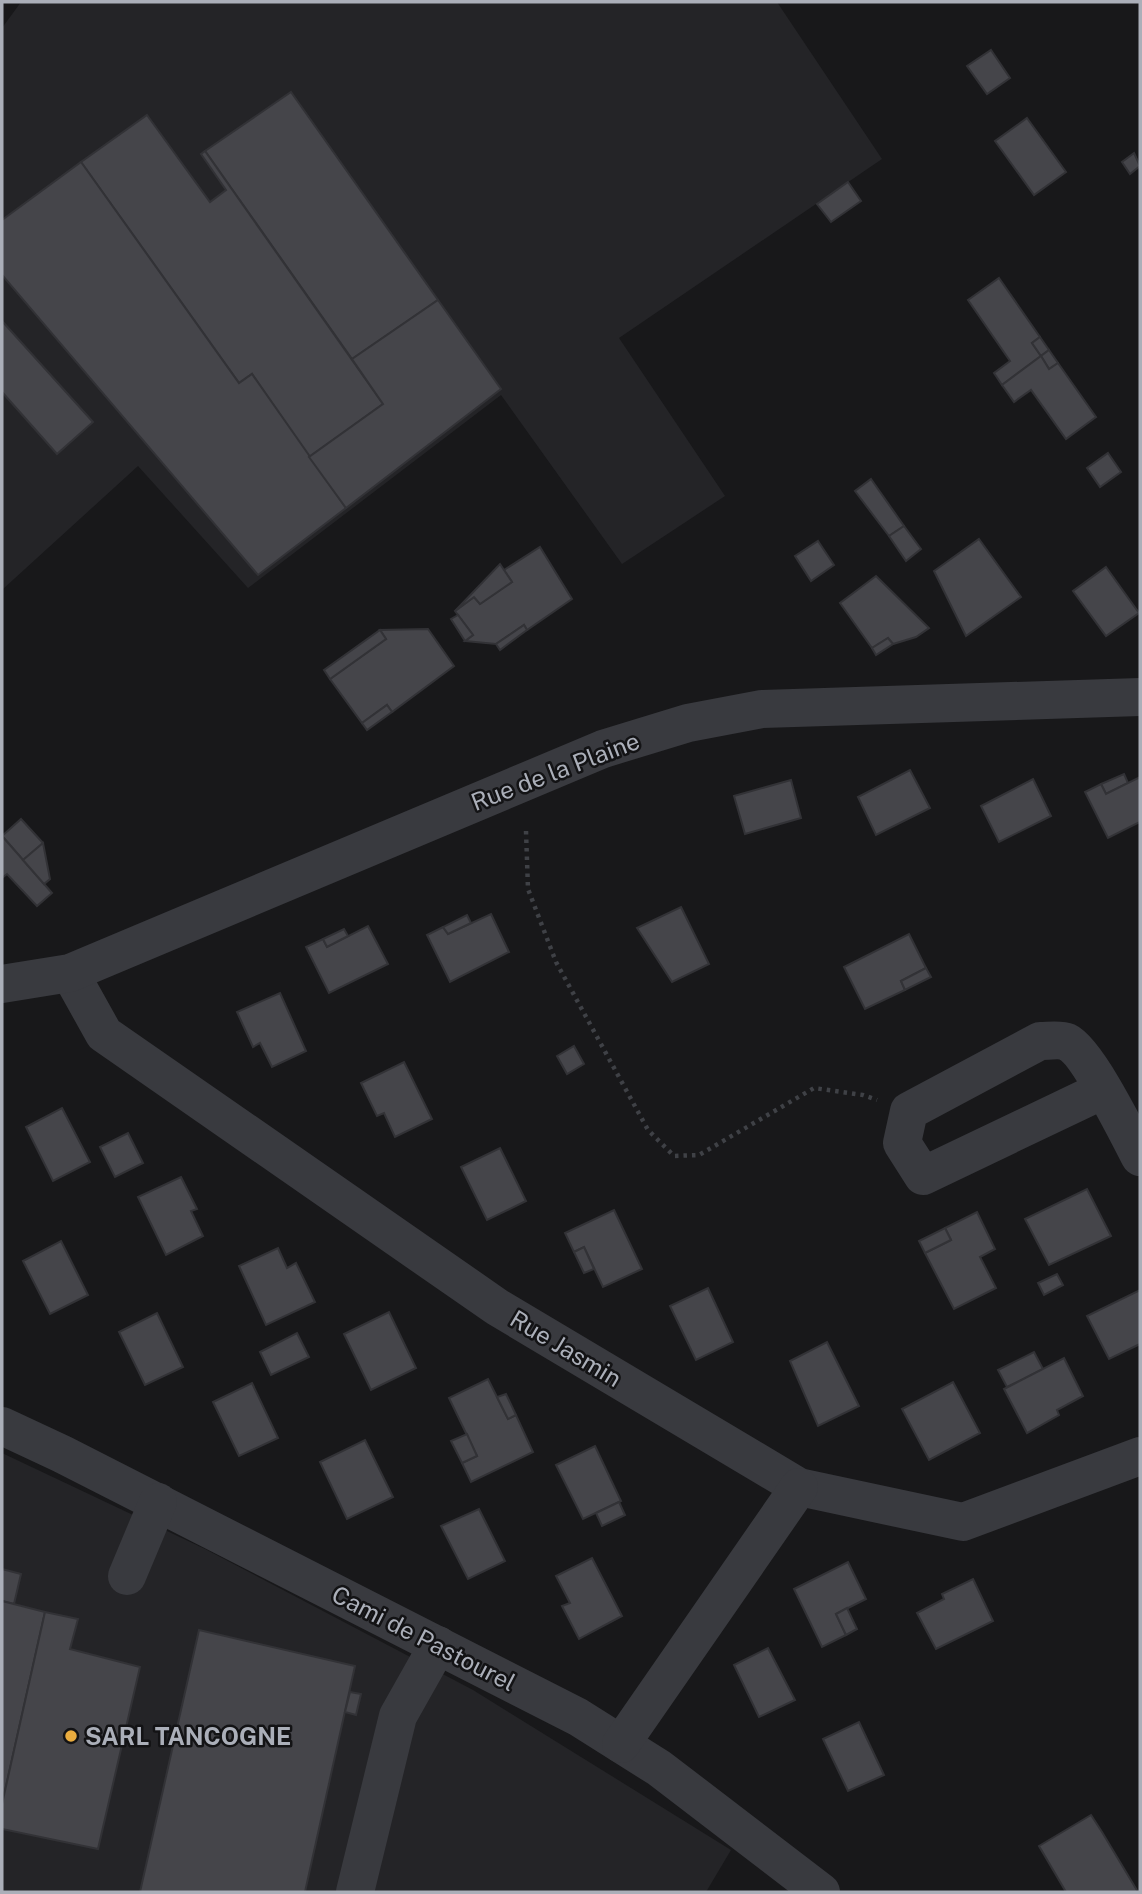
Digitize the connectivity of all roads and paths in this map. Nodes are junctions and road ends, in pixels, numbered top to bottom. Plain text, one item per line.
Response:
1 (1140, 697) edge
2 (526, 831) dead end
3 (70, 973) junction
4 (2, 984) edge
5 (1118, 1095) edge
6 (909, 1111) junction
7 (1140, 1157) edge
8 (2, 1426) edge
9 (1140, 1457) edge
10 (799, 1487) junction
11 (158, 1503) junction
12 (127, 1576) dead end
13 (438, 1645) junction
14 (621, 1744) junction
15 (355, 1892) edge
16 (821, 1892) edge

1 - 3 street, Rue de la Plaine
2 - 6 path
3 - 4 street, Rue de la Plaine
3 - 10 street, Rue Jasmin
5 - 6 street
5 - 6 street
5 - 7 street
8 - 11 street, Cami de Pastourel
9 - 10 street, Rue Jasmin
10 - 14 street
11 - 12 street
11 - 13 street, Cami de Pastourel
13 - 14 street, Cami de Pastourel
13 - 15 street
14 - 16 street, Cami de Pastourel

